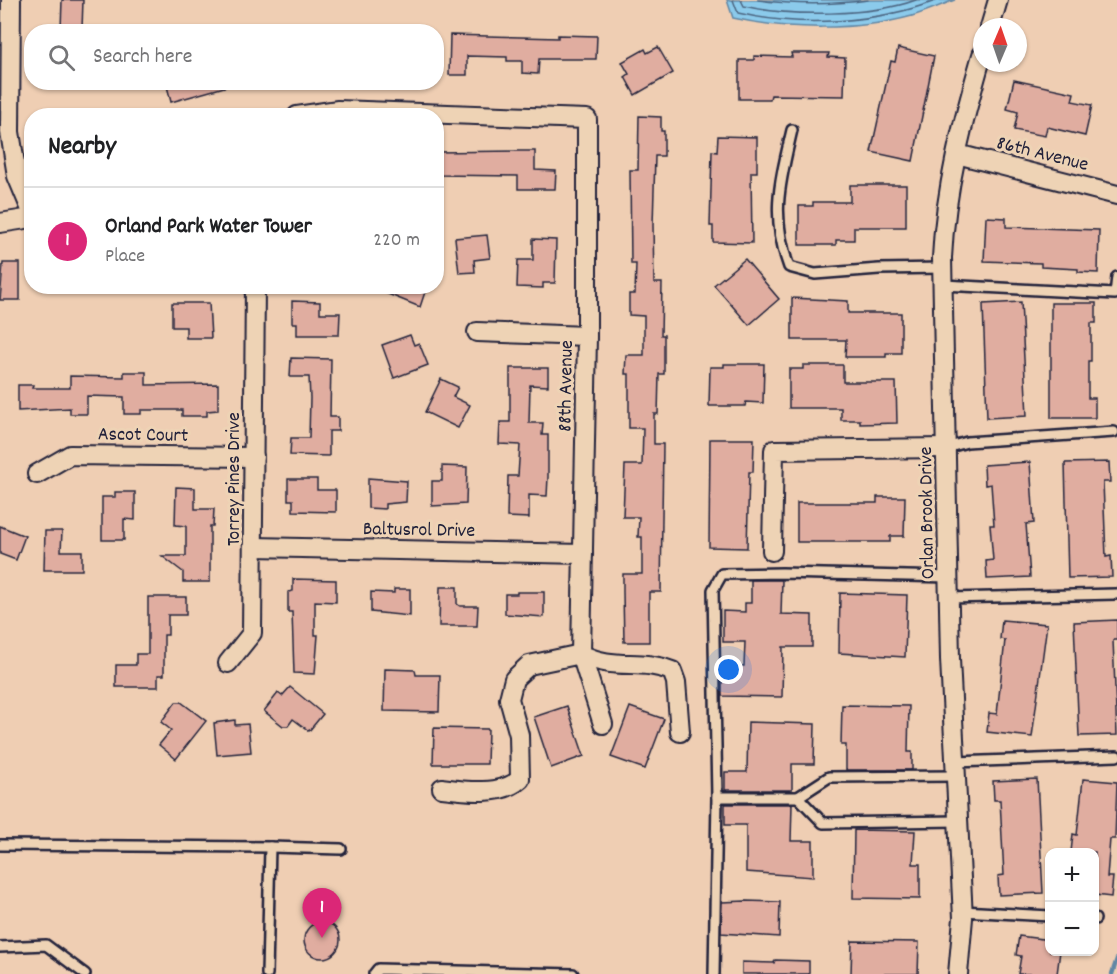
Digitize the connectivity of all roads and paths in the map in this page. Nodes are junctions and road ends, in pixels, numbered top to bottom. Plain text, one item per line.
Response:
1 (11, 0) edge
2 (998, 0) edge
3 (993, 18) edge
4 (978, 72) edge
5 (444, 114) edge
6 (792, 130) dead end
7 (957, 154) junction
8 (24, 193) edge
9 (1117, 195) edge
10 (24, 219) edge
11 (0, 223) edge
12 (943, 277) junction
13 (1117, 277) edge
14 (255, 294) edge
15 (477, 332) dead end
16 (587, 336) junction
17 (1114, 432) dead end
18 (946, 448) junction
19 (254, 458) junction
20 (37, 474) dead end
21 (254, 547) junction
22 (772, 551) dead end
23 (583, 554) junction
24 (949, 577) junction
25 (1116, 594) edge
26 (949, 598) junction
27 (581, 654) junction
28 (228, 663) dead end
29 (603, 724) dead end
30 (680, 732) dead end
31 (1117, 756) edge
32 (956, 769) junction
33 (442, 788) dead end
34 (798, 796) junction
35 (717, 797) junction
36 (958, 821) junction
37 (0, 845) edge
38 (270, 847) junction
39 (341, 849) dead end
40 (962, 911) junction
41 (1045, 916) edge
42 (0, 947) edge
43 (85, 974) edge
44 (267, 974) edge
45 (374, 974) edge
46 (573, 974) edge
47 (714, 974) edge
48 (958, 974) edge

1 - 8 street
2 - 3 street
4 - 7 street, Orlan Brook Drive
5 - 16 street, 88th Avenue
6 - 12 lane
7 - 9 street, 86th Avenue
7 - 12 street, Orlan Brook Drive
10 - 11 street
12 - 13 lane
12 - 18 street, Orlan Brook Drive
14 - 19 street, Torrey Pines Drive
15 - 16 street
16 - 23 street, 88th Avenue
17 - 18 lane
18 - 22 street
18 - 24 street, Orlan Brook Drive
19 - 20 street, Ascot Court
19 - 21 street, Torrey Pines Drive
21 - 23 street, Baltusrol Drive
21 - 28 street, Torrey Pines Drive
23 - 27 street, 88th Avenue
24 - 26 street, Orlan Brook Drive
24 - 35 lane
25 - 26 lane
26 - 32 street, Orlan Brook Drive
27 - 29 street, 88th Avenue
27 - 30 street
27 - 33 street
31 - 32 lane
32 - 34 lane
32 - 36 street, Orlan Brook Drive
34 - 35 lane
34 - 36 lane
35 - 47 lane
36 - 40 street, Orlan Brook Drive
37 - 38 lane
38 - 39 lane
38 - 44 lane
40 - 41 lane
40 - 48 street, Orlan Brook Drive
42 - 43 lane
45 - 46 lane

